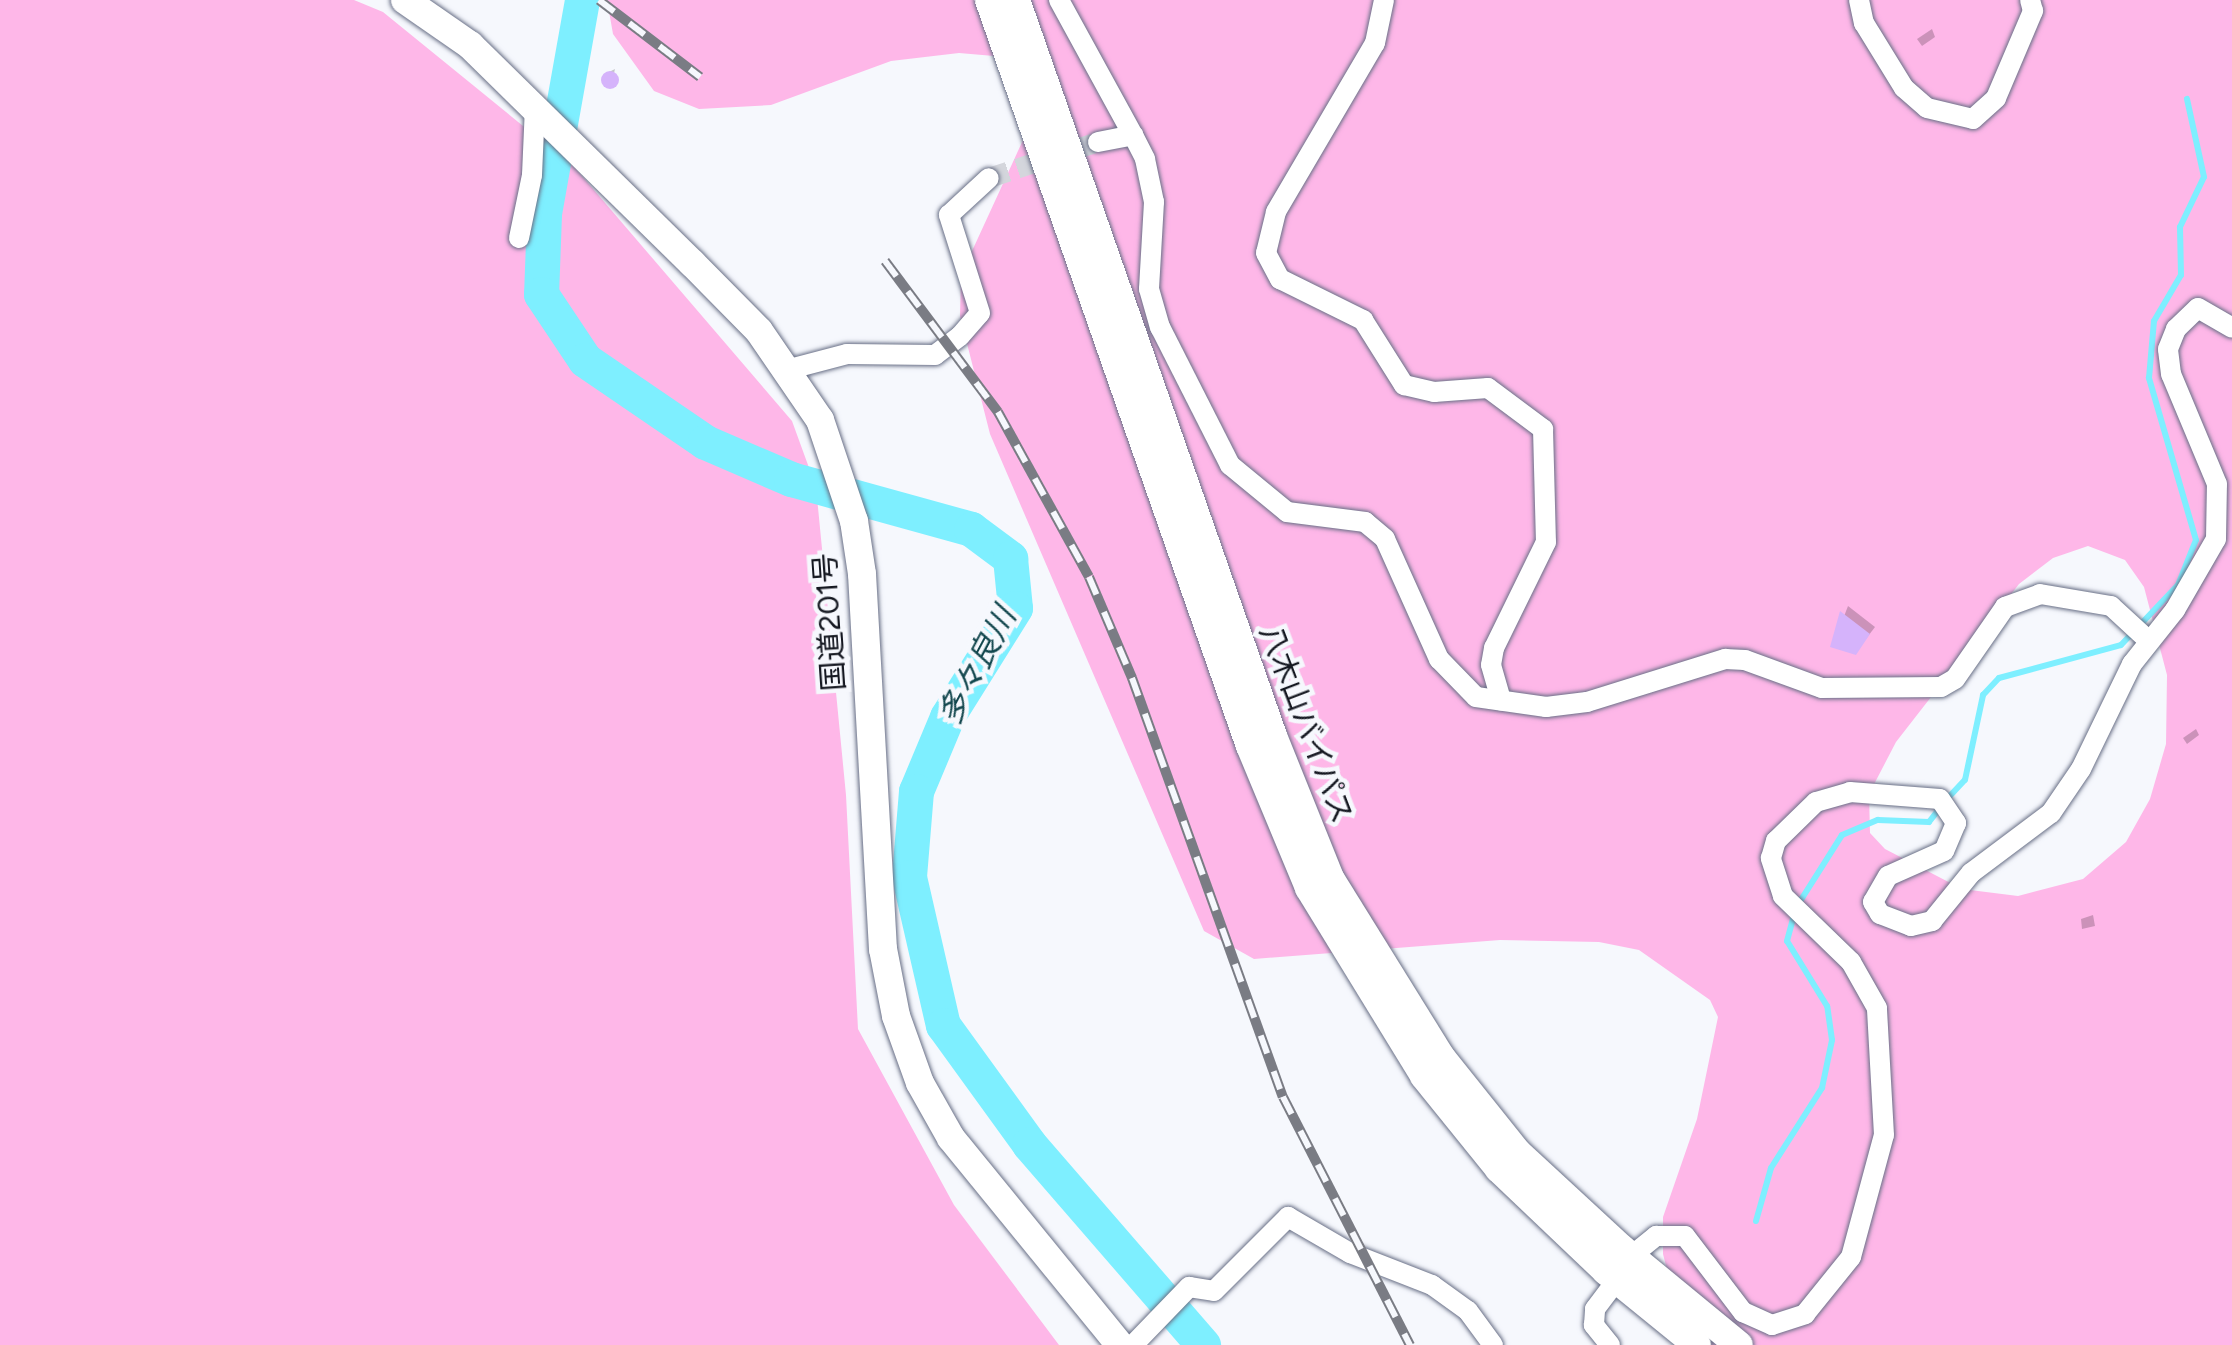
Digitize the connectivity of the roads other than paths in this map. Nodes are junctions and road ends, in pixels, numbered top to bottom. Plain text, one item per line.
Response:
1 (405, 0) edge
2 (989, 0) edge
3 (1016, 0) edge
4 (1059, 0) edge
5 (1384, 0) edge
6 (1859, 0) edge
7 (2030, 0) edge
8 (535, 106) junction
9 (1133, 135) junction
10 (1098, 142) tunnel mouth
11 (989, 178) tunnel mouth
12 (519, 238) dead end
13 (2232, 328) edge
14 (790, 370) junction
15 (2148, 640) junction
16 (1501, 701) junction
17 (1640, 1249) dead end
18 (1611, 1288) dead end
19 (1132, 1341) edge
20 (1493, 1345) edge
21 (1610, 1345) edge
22 (1698, 1345) edge
23 (1740, 1345) edge

1 - 8 highway, 国道201号
2 - 22 highway, 八木山バイパス
3 - 23 highway, 八木山バイパス
4 - 9 street
5 - 16 street
6 - 7 street
8 - 12 street
8 - 14 highway, 国道201号
9 - 10 street
9 - 16 street
11 - 14 street
13 - 15 street
14 - 19 highway, 国道201号
15 - 16 street
15 - 17 street
18 - 21 street
19 - 20 street

